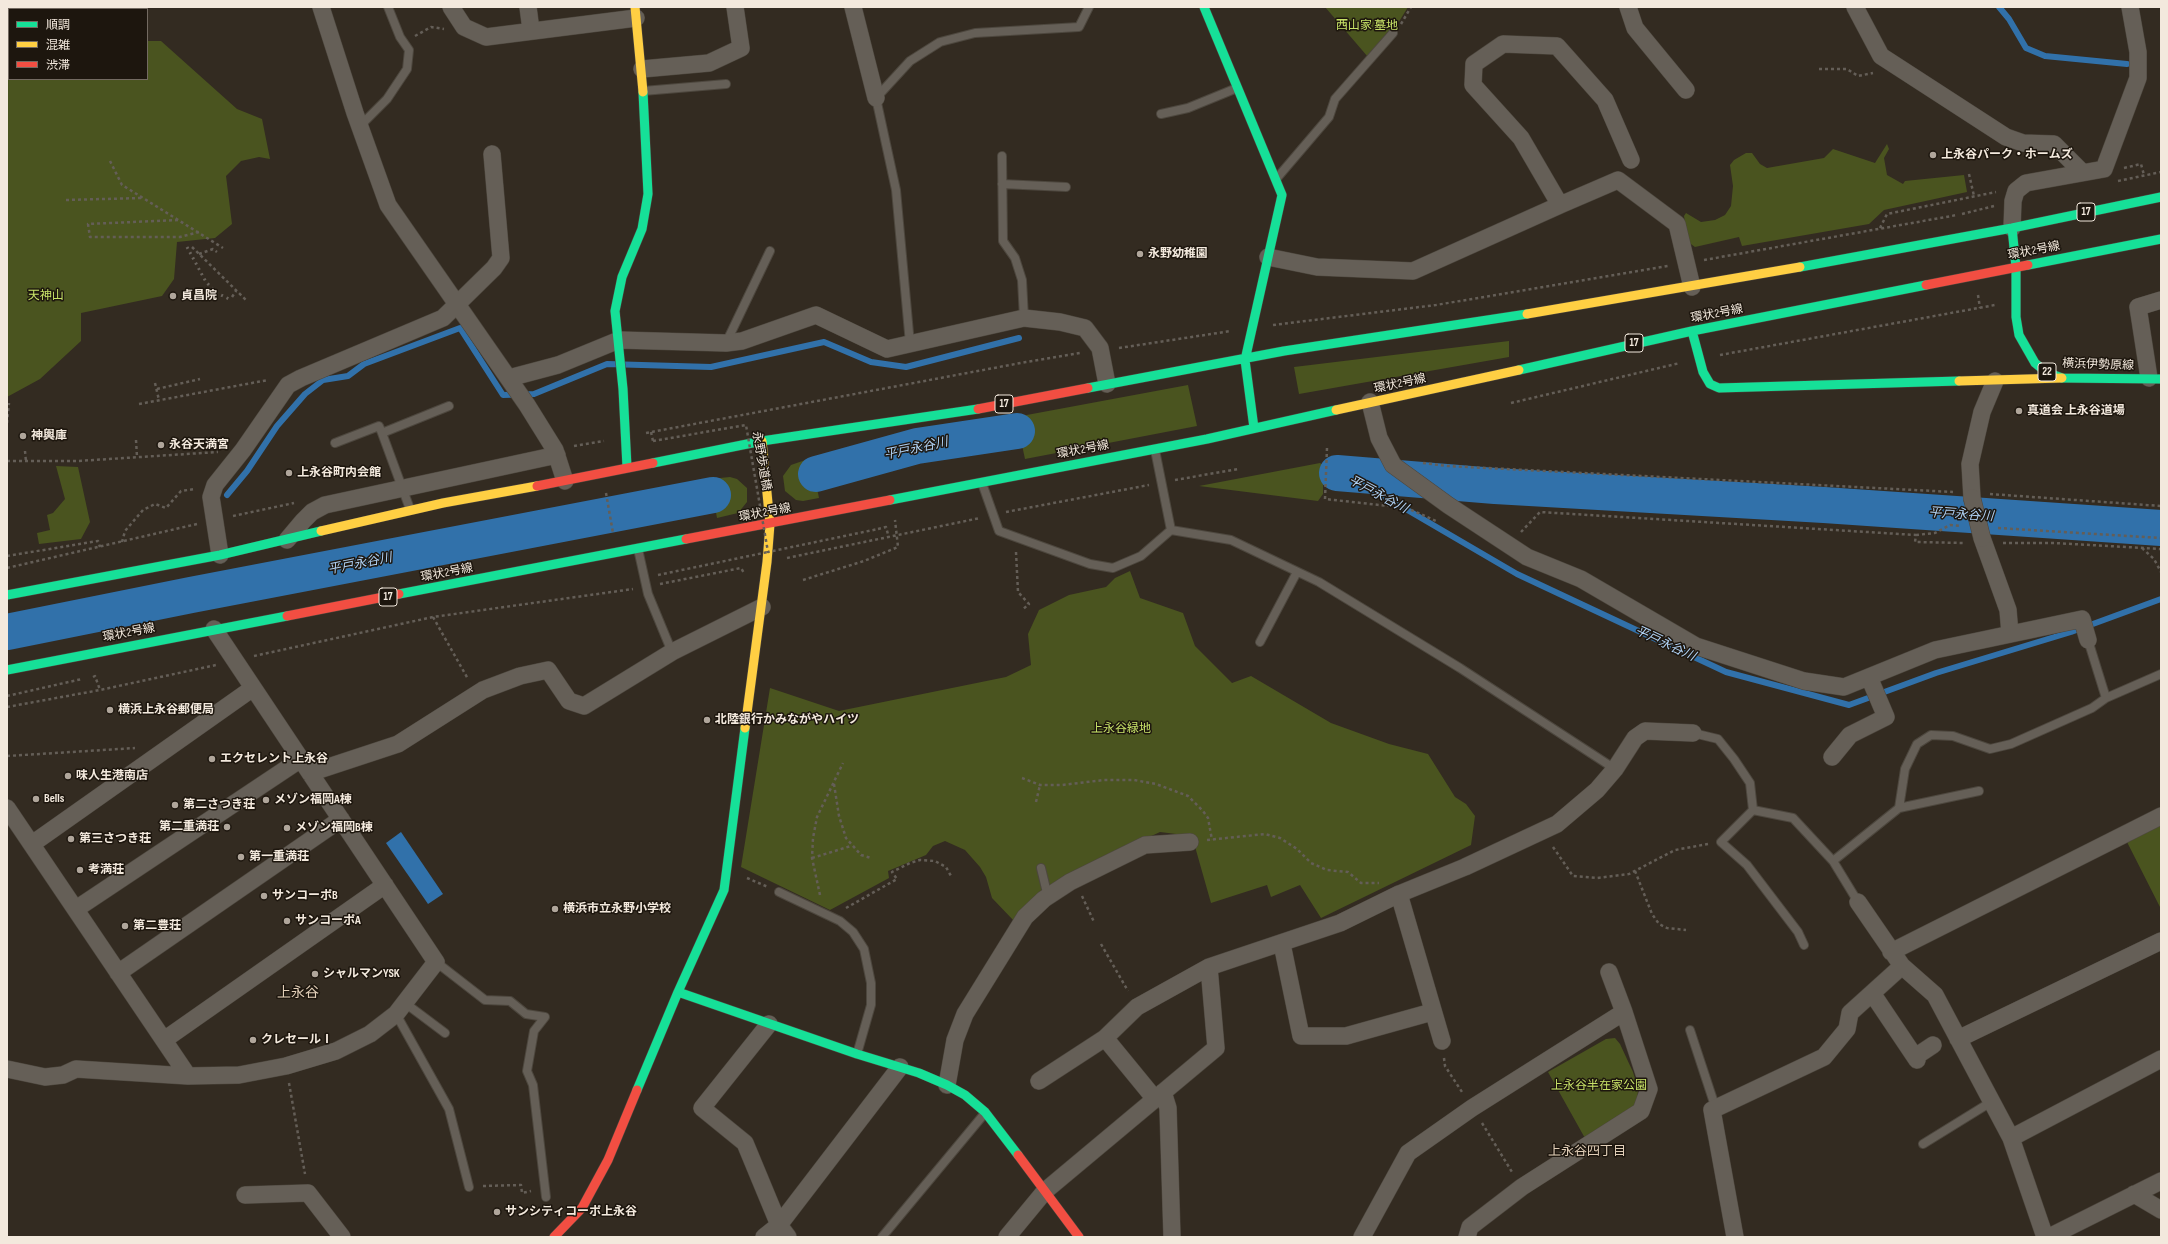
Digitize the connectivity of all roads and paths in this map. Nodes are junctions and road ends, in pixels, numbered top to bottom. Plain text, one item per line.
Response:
1 (321, 7) edge
2 (388, 7) edge
3 (451, 7) edge
4 (528, 7) edge
5 (735, 7) edge
6 (853, 7) edge
7 (1089, 7) edge
8 (1204, 7) edge
9 (1411, 7) edge
10 (1628, 7) edge
11 (1855, 7) edge
12 (2130, 7) edge
13 (636, 12) edge
14 (447, 29) dead end
15 (531, 30) junction
16 (1393, 33) joint
17 (416, 35) dead end
18 (642, 69) junction
19 (1819, 69) dead end
20 (1876, 72) dead end
21 (726, 84) dead end
22 (1238, 88) junction
23 (1686, 90) dead end
24 (643, 91) junction
25 (876, 98) junction
26 (1161, 114) dead end
27 (360, 126) junction
28 (492, 154) dead end
29 (1002, 156) dead end
30 (1631, 160) dead end
31 (110, 161) dead end
32 (2122, 168) dead end
33 (2082, 172) junction
34 (1970, 174) dead end
35 (2144, 176) dead end
36 (1276, 180) junction
37 (1002, 184) junction
38 (1066, 186) dead end
39 (2000, 191) dead end
40 (1974, 196) junction
41 (2161, 197) edge
42 (142, 198) junction
43 (66, 200) dead end
44 (1560, 205) junction
45 (178, 220) junction
46 (2012, 228) junction
47 (1879, 229) dead end
48 (199, 232) junction
49 (2161, 239) edge
50 (192, 247) dead end
51 (223, 248) dead end
52 (770, 251) dead end
53 (217, 252) dead end
54 (199, 254) junction
55 (1268, 257) junction
56 (2016, 267) junction
57 (1692, 287) junction
58 (236, 291) junction
59 (232, 297) dead end
60 (246, 300) dead end
61 (2161, 300) edge
62 (2016, 301) junction
63 (457, 305) junction
64 (1024, 318) junction
65 (1692, 331) junction
66 (619, 343) junction
67 (726, 343) junction
68 (910, 344) junction
69 (1698, 358) junction
70 (1245, 360) junction
71 (2062, 378) junction
72 (200, 379) dead end
73 (2155, 379) edge
74 (268, 380) dead end
75 (1995, 380) junction
76 (155, 383) dead end
77 (512, 384) junction
78 (1107, 384) junction
79 (156, 389) junction
80 (160, 400) junction
81 (1370, 402) junction
82 (9, 403) dead end
83 (1511, 403) dead end
84 (139, 404) dead end
85 (449, 406) dead end
86 (7, 423) edge
87 (1254, 428) junction
88 (651, 432) dead end
89 (382, 433) junction
90 (136, 440) dead end
91 (762, 441) junction
92 (335, 443) dead end
93 (1327, 448) dead end
94 (1154, 449) junction
95 (25, 451) dead end
96 (226, 451) dead end
97 (557, 455) junction
98 (137, 457) junction
99 (7, 461) edge
100 (26, 462) junction
101 (1418, 462) dead end
102 (627, 467) junction
103 (565, 481) junction
104 (982, 482) junction
105 (215, 485) junction
106 (402, 488) junction
107 (1972, 495) junction
108 (607, 499) dead end
109 (893, 500) junction
110 (2161, 506) edge
111 (1407, 508) dead end
112 (410, 510) junction
113 (770, 524) junction
114 (1965, 526) dead end
115 (1996, 528) dead end
116 (1171, 530) junction
117 (1916, 535) junction
118 (613, 536) dead end
119 (1015, 537) junction
120 (889, 538) dead end
121 (2161, 538) edge
122 (287, 540) junction
123 (1983, 540) junction
124 (122, 542) dead end
125 (1509, 545) junction
126 (100, 547) dead end
127 (2141, 548) junction
128 (638, 549) junction
129 (2161, 549) edge
130 (768, 552) junction
131 (220, 555) junction
132 (7, 556) edge
133 (1297, 572) junction
134 (2161, 572) edge
135 (658, 575) dead end
136 (746, 578) dead end
137 (803, 580) dead end
138 (646, 587) junction
139 (7, 595) edge
140 (762, 608) junction
141 (1022, 610) dead end
142 (432, 618) junction
143 (214, 629) junction
144 (2010, 634) junction
145 (2088, 640) joint
146 (1260, 642) dead end
147 (672, 652) junction
148 (235, 661) junction
149 (7, 670) edge
150 (2161, 674) edge
151 (1871, 682) junction
152 (253, 688) junction
153 (100, 690) junction
154 (477, 695) junction
155 (7, 696) edge
156 (2106, 698) junction
157 (7, 707) edge
158 (1693, 733) joint
159 (140, 747) dead end
160 (7, 756) edge
161 (1832, 758) dead end
162 (300, 759) junction
163 (843, 763) dead end
164 (1616, 769) junction
165 (310, 773) junction
166 (1022, 778) dead end
167 (834, 783) junction
168 (1040, 785) junction
169 (1979, 791) dead end
170 (1036, 802) dead end
171 (7, 808) edge
172 (1899, 808) junction
173 (1753, 810) junction
174 (2161, 816) edge
175 (341, 819) junction
176 (1543, 831) junction
177 (1190, 842) dead end
178 (1721, 842) junction
179 (32, 844) junction
180 (851, 846) junction
181 (812, 858) junction
182 (871, 858) dead end
183 (1834, 861) junction
184 (1041, 868) dead end
185 (728, 869) junction
186 (1635, 871) junction
187 (952, 876) dead end
188 (1382, 883) dead end
189 (385, 885) junction
190 (779, 892) joint
191 (1399, 894) junction
192 (1048, 897) junction
193 (1084, 900) dead end
194 (1858, 902) joint
195 (76, 909) junction
196 (828, 915) junction
197 (1094, 922) dead end
198 (1686, 930) dead end
199 (2161, 941) edge
200 (1101, 944) dead end
201 (1282, 944) junction
202 (1804, 945) dead end
203 (1891, 952) junction
204 (436, 962) junction
205 (1902, 966) junction
206 (1209, 967) junction
207 (1609, 972) dead end
208 (118, 973) junction
209 (678, 992) junction
210 (1872, 993) junction
211 (1137, 1007) junction
212 (400, 1008) junction
213 (1432, 1012) junction
214 (1624, 1012) junction
215 (769, 1024) junction
216 (1690, 1030) dead end
217 (445, 1033) dead end
218 (1106, 1038) junction
219 (1948, 1038) junction
220 (164, 1040) junction
221 (1442, 1041) dead end
222 (857, 1054) junction
223 (2161, 1059) edge
224 (286, 1066) junction
225 (900, 1067) junction
226 (7, 1069) edge
227 (188, 1076) junction
228 (1039, 1081) dead end
229 (947, 1084) junction
230 (1159, 1095) junction
231 (1991, 1102) junction
232 (1716, 1109) junction
233 (985, 1112) junction
234 (2011, 1138) junction
235 (1923, 1144) dead end
236 (2161, 1181) edge
237 (469, 1187) joint
238 (545, 1187) junction
239 (1045, 1191) junction
240 (308, 1193) junction
241 (2134, 1194) junction
242 (245, 1195) dead end
243 (546, 1197) dead end
244 (2161, 1210) edge
245 (784, 1231) edge
246 (552, 1235) edge
247 (342, 1237) edge
248 (764, 1237) edge
249 (882, 1237) edge
250 (1007, 1237) edge
251 (1079, 1237) edge
252 (1172, 1237) edge
253 (1362, 1237) edge
254 (1467, 1237) edge
255 (1735, 1237) edge
256 (2045, 1237) edge
257 (2049, 1237) edge

1 - 27 street
2 - 27 lane
3 - 15 street
4 - 15 street
5 - 18 street
6 - 25 street
7 - 25 lane
8 - 22 main road
9 - 16 path
10 - 23 street
11 - 33 street
12 - 33 street
13 - 15 street
13 - 18 main road
14 - 17 path
16 - 36 lane
18 - 24 main road
19 - 20 path
21 - 24 lane
22 - 26 lane
22 - 36 main road
24 - 66 main road
25 - 68 lane
27 - 63 street
28 - 63 street
29 - 37 lane
30 - 44 street
31 - 42 path
32 - 35 path
33 - 46 street
34 - 40 path
36 - 55 main road
37 - 38 lane
37 - 64 lane
39 - 40 path
40 - 47 path
41 - 46 main road, 17
42 - 43 path
42 - 45 path
44 - 55 street
44 - 57 street
45 - 48 path
45 - 48 path
46 - 56 main road, 横浜伊勢原線 / 22
46 - 57 main road, 17
48 - 51 path
49 - 56 main road, 環状2号線 / 17
50 - 54 path
52 - 67 lane
53 - 54 path
54 - 58 path
55 - 70 main road
56 - 62 main road, 横浜伊勢原線 / 22
56 - 65 main road, 環状2号線 / 17
57 - 70 main road, 17
58 - 59 path
58 - 60 path
61 - 73 street
62 - 69 path
62 - 71 main road, 横浜伊勢原線 / 22
63 - 77 street
63 - 105 street
64 - 68 street
64 - 78 street
65 - 69 main road
65 - 81 main road, 環状2号線 / 17
66 - 67 street
66 - 77 street
66 - 102 main road
67 - 68 street
69 - 75 main road
69 - 83 path
70 - 78 main road, 17
70 - 87 main road
71 - 73 main road, 横浜伊勢原線 / 22
71 - 75 main road
72 - 79 path
74 - 80 path
75 - 107 street
76 - 79 path
77 - 97 street
78 - 91 main road, 17
79 - 80 path
80 - 84 path
81 - 87 main road, 環状2号線 / 17
81 - 125 street
82 - 86 path
85 - 89 lane
87 - 94 main road, 環状2号線 / 17
88 - 130 path, 永野歩道橋, bridge
89 - 92 lane
89 - 106 lane
90 - 98 path
91 - 102 main road, 17
91 - 113 main road
93 - 111 path
94 - 104 main road, 環状2号線 / 17
94 - 116 lane
95 - 100 path
96 - 98 path
97 - 103 street
97 - 106 street
98 - 100 path
99 - 100 path
101 - 107 path
102 - 103 main road, 17
103 - 112 main road, 17
104 - 109 main road, 環状2号線 / 17
104 - 119 lane
105 - 124 path
105 - 131 street
106 - 112 lane
106 - 122 street
107 - 110 path
107 - 123 street, bridge
108 - 118 path
109 - 113 main road, 環状2号線 / 17
109 - 137 path
112 - 122 main road, 17
113 - 128 main road, 環状2号線 / 17
113 - 140 main road
114 - 117 path
115 - 121 path
116 - 119 lane
116 - 133 lane
117 - 123 path
117 - 125 path
119 - 141 path
120 - 130 path, bridge
122 - 131 main road, 17
123 - 127 path
123 - 144 street
125 - 151 street
126 - 132 path
127 - 129 path
127 - 134 path
128 - 138 lane
128 - 143 main road, 環状2号線 / 17
130 - 135 path, bridge
131 - 139 main road, 17
133 - 146 lane
133 - 164 lane
136 - 138 path
138 - 142 path
138 - 147 lane
140 - 147 street
140 - 185 main road
142 - 148 path
142 - 154 path
143 - 148 street
143 - 149 main road, 環状2号線 / 17
144 - 145 street
144 - 151 street
145 - 156 lane
147 - 154 street
148 - 152 street
148 - 153 path
150 - 156 lane
151 - 161 street
152 - 162 street
152 - 179 street
153 - 155 path
153 - 157 path
154 - 165 street
156 - 172 lane
158 - 164 street
158 - 173 lane
159 - 160 path
162 - 165 street
162 - 195 street
163 - 167 path
164 - 176 street
165 - 175 street
166 - 168 path
167 - 180 path
167 - 181 path
168 - 170 path
168 - 188 path
169 - 172 lane
171 - 179 street
172 - 183 lane
173 - 178 lane
173 - 183 lane
174 - 203 street
175 - 189 street
175 - 208 street
176 - 186 path
176 - 191 street
177 - 192 street
178 - 186 path
178 - 202 lane
179 - 195 street
180 - 181 path
180 - 182 path
181 - 196 path
183 - 194 lane
184 - 192 lane
185 - 190 path
185 - 209 main road
186 - 198 path
187 - 196 path
189 - 204 street
189 - 220 street
190 - 196 lane
191 - 201 street
191 - 213 street
192 - 229 street
193 - 197 path
194 - 203 street
195 - 208 street
196 - 222 lane
199 - 219 street
200 - 211 path
201 - 206 street
201 - 213 street
203 - 205 street
204 - 212 street
204 - 238 lane
205 - 210 street
205 - 219 street
206 - 211 street
206 - 230 street
207 - 214 street
208 - 220 street
209 - 215 main road
209 - 246 main road
210 - 219 street
210 - 232 street
211 - 218 street
212 - 217 lane
212 - 224 street
212 - 237 lane
213 - 221 street
214 - 253 street
214 - 254 street
215 - 222 main road
215 - 245 street
216 - 232 lane
218 - 228 street
218 - 230 street
219 - 231 street
220 - 227 street
222 - 225 main road
223 - 234 street
224 - 227 street
224 - 240 path
225 - 229 main road
225 - 245 street
226 - 227 street
229 - 233 main road
230 - 239 street
230 - 252 street
231 - 234 street
231 - 235 lane
232 - 255 street
233 - 239 main road
233 - 249 lane
234 - 256 street
236 - 241 street
237 - 238 path
238 - 243 lane
239 - 250 street
239 - 251 main road
240 - 242 street
240 - 247 street
241 - 244 street
241 - 257 street
245 - 248 street

